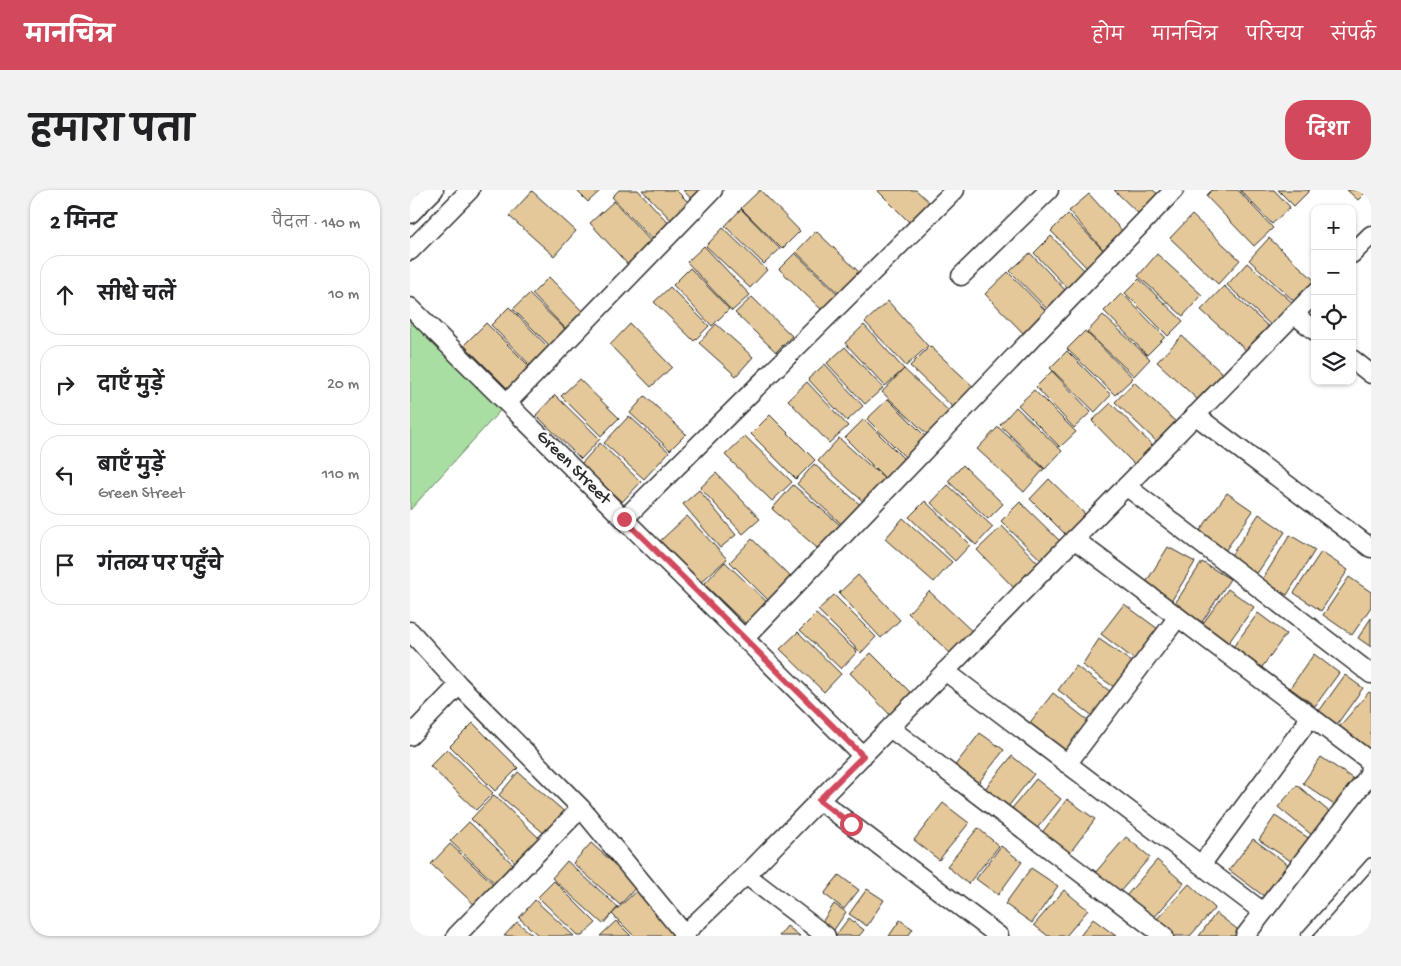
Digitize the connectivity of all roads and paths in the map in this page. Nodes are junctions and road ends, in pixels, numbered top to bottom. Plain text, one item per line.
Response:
1 (434, 190) edge
2 (470, 190) edge
3 (713, 190) edge
4 (955, 190) edge
5 (1049, 190) edge
6 (1174, 190) edge
7 (410, 214) edge
8 (1371, 235) edge
9 (1356, 250) edge
10 (410, 251) edge
11 (961, 276) dead end
12 (1313, 295) edge
13 (410, 307) edge
14 (1294, 314) junction
15 (1311, 327) edge
16 (1356, 362) edge
17 (1371, 374) edge
18 (507, 403) junction
19 (1195, 415) junction
20 (1126, 486) junction
21 (624, 519) junction
22 (1074, 539) junction
23 (1371, 548) edge
24 (1178, 617) junction
25 (410, 631) edge
26 (744, 639) junction
27 (945, 671) junction
28 (1371, 674) edge
29 (459, 685) junction
30 (1310, 718) junction
31 (890, 728) junction
32 (410, 736) edge
33 (863, 756) junction
34 (1068, 764) junction
35 (819, 800) junction
36 (580, 808) junction
37 (1371, 863) edge
38 (1201, 865) junction
39 (746, 875) junction
40 (1263, 912) junction
41 (684, 935) edge
42 (456, 936) edge
43 (826, 936) edge
44 (999, 936) edge
45 (1164, 936) edge
46 (1245, 936) edge
47 (1306, 936) edge

1 - 7 street
2 - 10 street
3 - 18 street
4 - 21 street
5 - 11 street
6 - 26 street
8 - 9 street
12 - 14 street
13 - 18 street, Green Street
14 - 15 street
14 - 19 street
16 - 17 street
18 - 21 street, Green Street
19 - 20 street
19 - 23 street
20 - 22 street
20 - 28 street
21 - 26 street, Green Street
22 - 24 street
22 - 27 street
24 - 30 street
24 - 34 street
25 - 29 street
26 - 33 street, Green Street
27 - 31 street
27 - 34 street
29 - 32 street
29 - 36 street
30 - 38 street
30 - 40 street
31 - 33 street
31 - 45 street
33 - 35 street
34 - 38 street
35 - 39 street
35 - 44 street
36 - 41 street
36 - 42 street
37 - 47 lane
38 - 40 street
39 - 41 street
39 - 43 street
40 - 46 street

